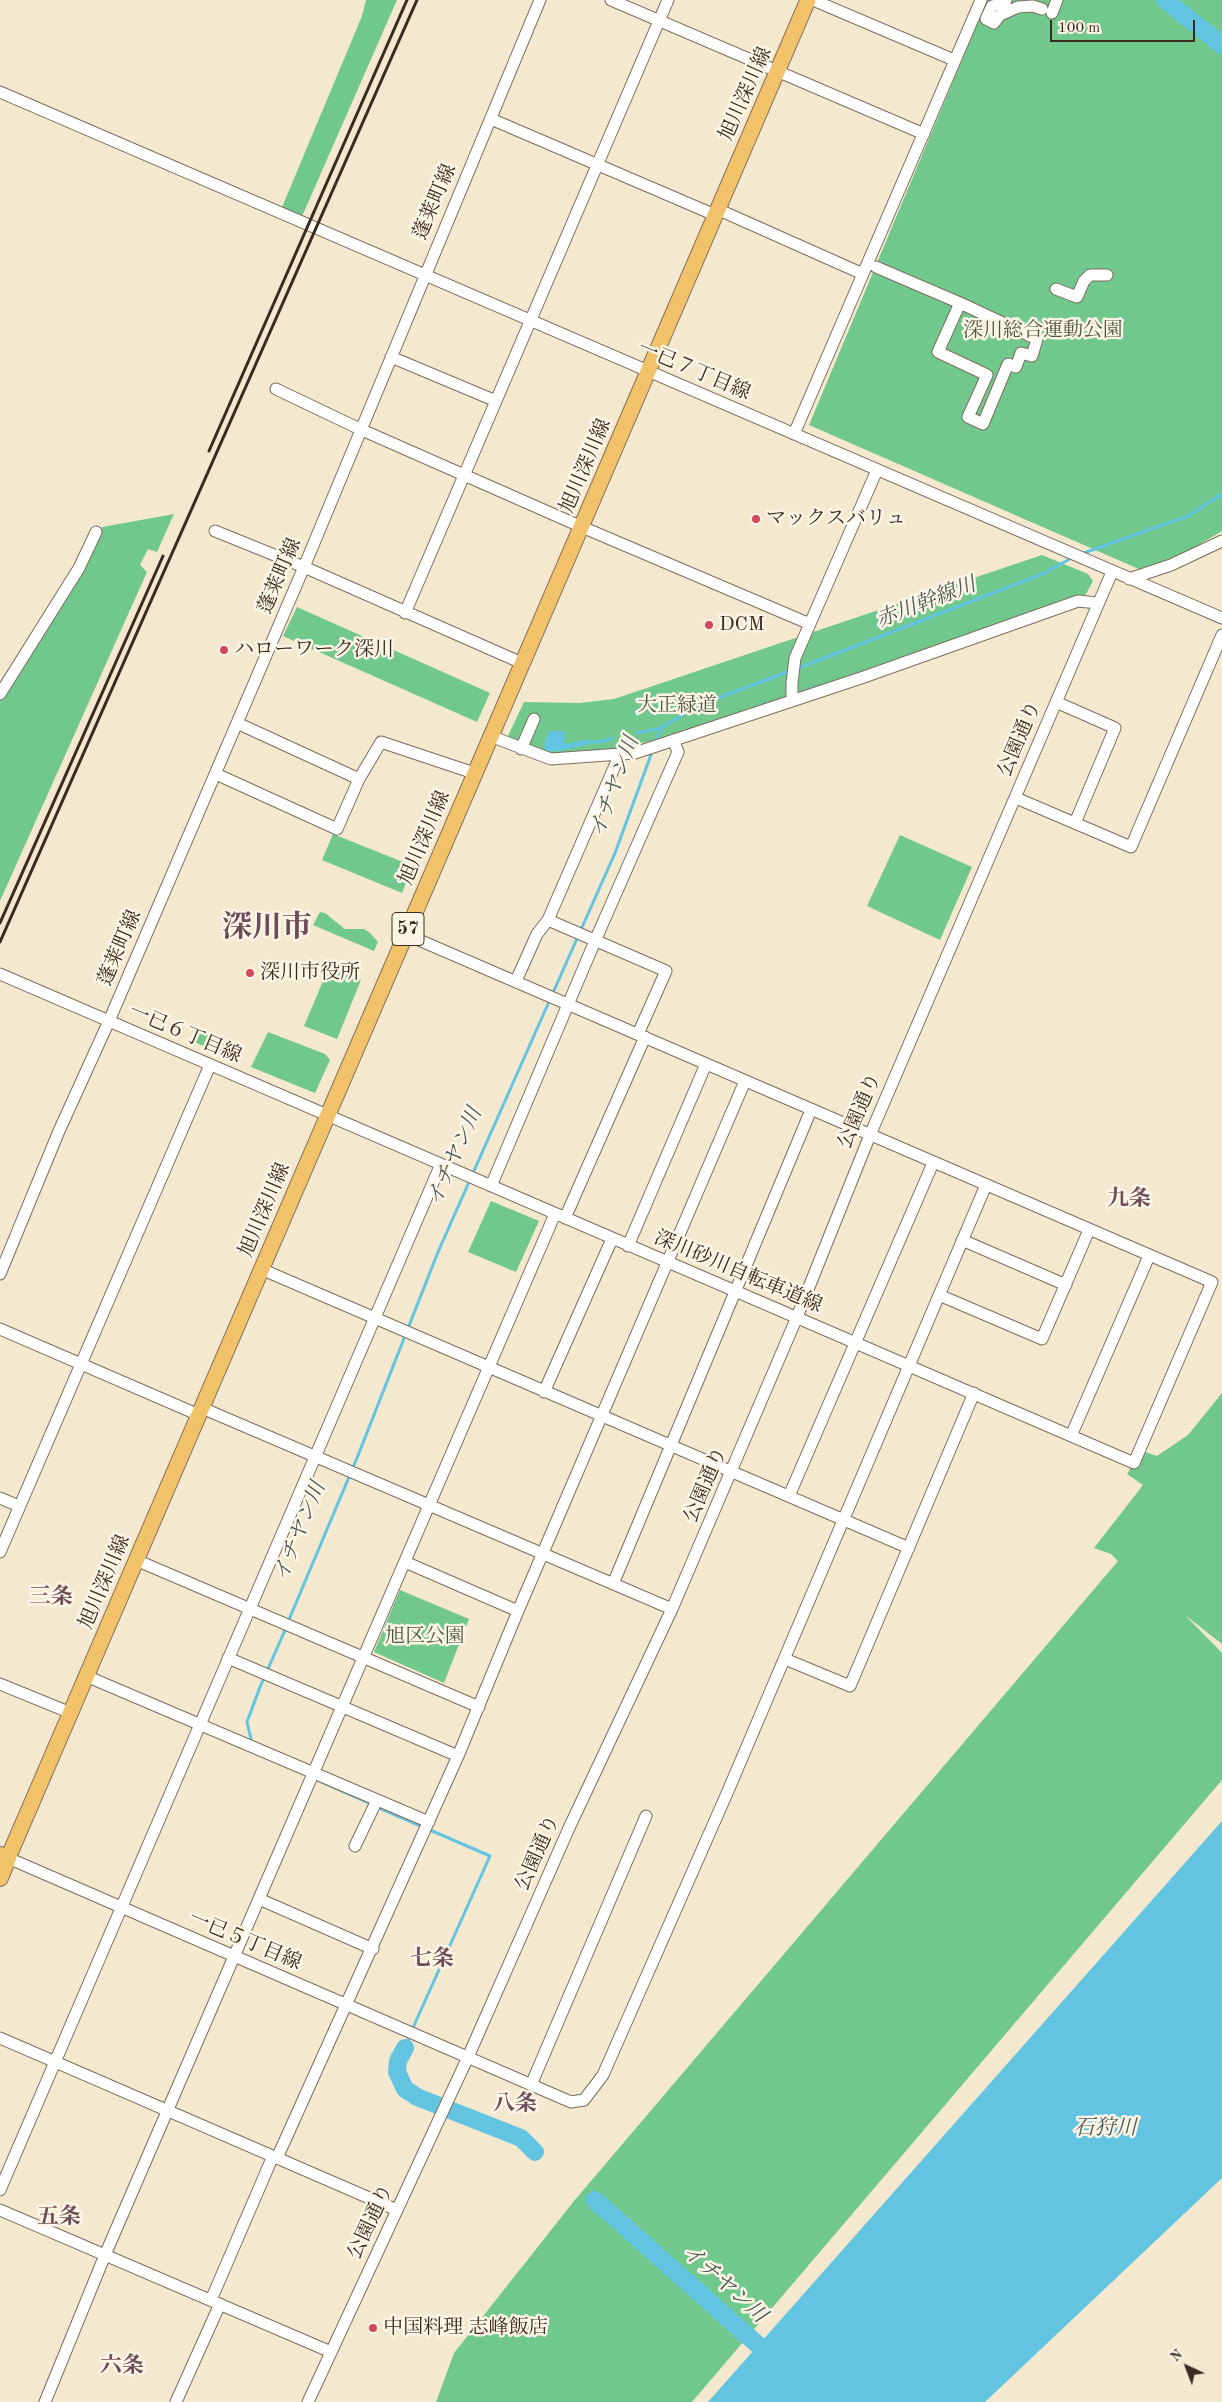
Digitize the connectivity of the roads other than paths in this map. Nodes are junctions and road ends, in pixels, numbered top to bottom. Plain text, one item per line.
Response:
1 (540, 0) edge
2 (611, 0) edge
3 (668, 0) edge
4 (808, 0) edge
5 (813, 0) edge
6 (981, 0) edge
7 (1006, 0) edge
8 (1058, 0) edge
9 (1040, 7) edge
10 (659, 21) junction
11 (954, 60) junction
12 (777, 72) junction
13 (0, 92) edge
14 (491, 119) junction
15 (924, 134) junction
16 (598, 165) junction
17 (716, 212) junction
18 (876, 267) dead end
19 (424, 274) junction
20 (863, 274) junction
21 (1107, 274) dead end
22 (1056, 289) dead end
23 (960, 303) junction
24 (531, 321) junction
25 (391, 357) junction
26 (648, 371) junction
27 (276, 389) dead end
28 (496, 402) junction
29 (362, 430) junction
30 (794, 434) junction
31 (877, 470) junction
32 (465, 475) junction
33 (582, 527) junction
34 (215, 531) dead end
35 (96, 532) dead end
36 (1222, 541) edge
37 (304, 567) junction
38 (1112, 572) junction
39 (1129, 579) junction
40 (1098, 603) junction
41 (405, 614) junction
42 (1222, 618) edge
43 (810, 624) junction
44 (1222, 635) edge
45 (522, 663) junction
46 (0, 694) edge
47 (792, 701) junction
48 (1056, 702) junction
49 (534, 719) dead end
50 (237, 723) junction
51 (490, 736) junction
52 (674, 742) junction
53 (521, 749) junction
54 (620, 754) junction
55 (474, 773) junction
56 (216, 774) junction
57 (359, 779) junction
58 (1016, 798) junction
59 (1075, 823) junction
60 (548, 920) junction
61 (406, 934) junction
62 (594, 940) junction
63 (0, 974) edge
64 (516, 980) junction
65 (570, 1003) junction
66 (109, 1021) junction
67 (642, 1036) junction
68 (706, 1064) junction
69 (210, 1065) junction
70 (745, 1081) junction
71 (811, 1110) junction
72 (328, 1116) junction
73 (870, 1135) junction
74 (933, 1163) junction
75 (441, 1164) junction
76 (986, 1185) junction
77 (491, 1186) junction
78 (560, 1216) junction
79 (1090, 1230) junction
80 (612, 1238) junction
81 (962, 1240) junction
82 (628, 1246) junction
83 (1149, 1256) junction
84 (667, 1262) junction
85 (261, 1269) junction
86 (0, 1274) edge
87 (1066, 1285) junction
88 (736, 1292) junction
89 (939, 1295) junction
90 (797, 1317) junction
91 (375, 1318) junction
92 (0, 1329) edge
93 (855, 1342) junction
94 (81, 1364) junction
95 (910, 1366) junction
96 (488, 1367) junction
97 (544, 1392) junction
98 (974, 1393) junction
99 (200, 1411) junction
100 (601, 1417) junction
101 (1071, 1436) junction
102 (672, 1447) junction
103 (315, 1455) junction
104 (732, 1472) junction
105 (789, 1496) junction
106 (0, 1498) edge
107 (429, 1505) junction
108 (20, 1506) junction
109 (844, 1521) junction
110 (909, 1548) junction
111 (0, 1552) edge
112 (543, 1554) junction
113 (136, 1560) junction
114 (405, 1562) junction
115 (612, 1584) junction
116 (250, 1608) junction
117 (672, 1610) junction
118 (518, 1611) junction
119 (364, 1657) junction
120 (228, 1658) junction
121 (785, 1659) junction
122 (86, 1676) junction
123 (0, 1684) edge
124 (343, 1706) junction
125 (479, 1706) junction
126 (71, 1713) junction
127 (199, 1724) junction
128 (458, 1756) junction
129 (314, 1773) junction
130 (377, 1800) junction
131 (646, 1816) dead end
132 (429, 1822) junction
133 (355, 1846) dead end
134 (4, 1856) edge
135 (0, 1878) edge
136 (260, 1899) junction
137 (120, 1907) junction
138 (373, 1949) junction
139 (235, 1957) junction
140 (346, 2005) junction
141 (0, 2038) edge
142 (468, 2057) junction
143 (56, 2063) junction
144 (531, 2085) junction
145 (169, 2110) junction
146 (275, 2157) junction
147 (0, 2190) edge
148 (0, 2210) edge
149 (397, 2210) junction
150 (105, 2255) junction
151 (216, 2302) junction
152 (332, 2352) junction
153 (45, 2402) edge
154 (176, 2402) edge
155 (308, 2402) edge

1 - 14 street, 蓬莱町線
2 - 10 street
3 - 10 street
4 - 12 main road, 旭川深川線 / 57
5 - 11 street
6 - 11 street
7 - 9 street
8 - 9 street
10 - 12 street
10 - 16 street
11 - 15 street
12 - 15 street
12 - 17 main road, 旭川深川線 / 57
13 - 19 street, 一已７丁目線
14 - 16 street
14 - 19 street, 蓬莱町線
15 - 20 street
16 - 17 street
16 - 24 street
17 - 20 street
17 - 26 main road, 旭川深川線 / 57
18 - 23 street
19 - 24 street, 一已７丁目線
19 - 25 street, 蓬莱町線
20 - 30 street
21 - 22 street
23 - 23 street
24 - 26 street, 一已７丁目線
24 - 28 street
25 - 28 street
25 - 29 street, 蓬莱町線
26 - 30 street, 一已７丁目線
26 - 33 main road, 旭川深川線 / 57
27 - 29 street
28 - 32 street
29 - 32 street
29 - 37 street, 蓬莱町線
30 - 31 street, 一已７丁目線
31 - 38 street, 一已７丁目線
31 - 43 street
32 - 33 street
32 - 41 street
33 - 43 street
33 - 45 main road, 旭川深川線 / 57
34 - 37 street
35 - 46 street
36 - 39 street
37 - 41 street
37 - 50 street, 蓬莱町線
38 - 39 street, 一已７丁目線
38 - 40 street, 公園通り
39 - 42 street, 一已７丁目線
40 - 47 street
40 - 48 street, 公園通り
41 - 45 street
43 - 47 street
44 - 59 street
45 - 51 main road, 旭川深川線 / 57
47 - 52 street
48 - 58 street, 公園通り
48 - 59 street
49 - 53 street
50 - 56 street, 蓬莱町線
50 - 57 street
51 - 53 street
51 - 55 main road, 旭川深川線 / 57
52 - 54 street
52 - 62 street
53 - 54 street
54 - 60 street
55 - 57 street
55 - 61 main road, 旭川深川線 / 57
56 - 57 street
56 - 66 street, 蓬莱町線
58 - 59 street
58 - 73 street, 公園通り
60 - 62 street
60 - 64 street
61 - 64 street
61 - 72 main road, 旭川深川線 / 57
62 - 65 street
62 - 67 street
63 - 66 street, 一已６丁目線
64 - 65 street
65 - 67 street
65 - 77 street
66 - 69 street, 一已６丁目線
66 - 86 street, 蓬莱町線
67 - 68 street
67 - 78 street
68 - 70 street
68 - 82 street
69 - 72 street, 一已６丁目線
69 - 94 street
70 - 71 street
70 - 84 street
71 - 73 street
71 - 88 street
72 - 75 street, 深川砂川自転車道線
72 - 85 main road, 旭川深川線 / 57
73 - 74 street
73 - 90 street, 公園通り
74 - 76 street
74 - 93 street
75 - 77 street, 深川砂川自転車道線
75 - 91 street
76 - 79 street
76 - 81 street, 一已５丁目線
77 - 78 street, 深川砂川自転車道線
78 - 80 street, 深川砂川自転車道線
78 - 96 street
79 - 83 street
79 - 87 street
80 - 82 street, 深川砂川自転車道線
80 - 97 street
81 - 87 street
81 - 89 street, 一已５丁目線
82 - 84 street, 深川砂川自転車道線
83 - 101 street
83 - 101 street, 深川砂川自転車道線
84 - 88 street, 深川砂川自転車道線
84 - 100 street
85 - 91 street
85 - 99 main road, 旭川深川線 / 57
87 - 89 street
88 - 90 street, 深川砂川自転車道線
88 - 102 street
89 - 95 street, 一已５丁目線
90 - 93 street, 深川砂川自転車道線
90 - 104 street, 公園通り
91 - 96 street
91 - 103 street
92 - 94 street
93 - 95 street, 深川砂川自転車道線
93 - 105 street
94 - 99 street
94 - 108 street
95 - 98 street, 深川砂川自転車道線
95 - 109 street, 一已５丁目線
96 - 97 street
96 - 107 street
97 - 100 street
98 - 101 street, 深川砂川自転車道線
98 - 110 street
99 - 103 street
99 - 113 main road, 旭川深川線 / 57
100 - 102 street
100 - 112 street
102 - 104 street
102 - 115 street
103 - 107 street
103 - 116 street
104 - 105 street
104 - 117 street, 公園通り
105 - 109 street
106 - 108 street
107 - 112 street
107 - 114 street
108 - 111 street
109 - 110 street
109 - 121 street, 一已５丁目線
110 - 121 street
112 - 115 street
112 - 118 street
113 - 116 street
113 - 122 main road, 旭川深川線 / 57
114 - 118 street
114 - 119 street
115 - 117 street
116 - 119 street
116 - 120 street
117 - 142 street, 公園通り
118 - 125 street
119 - 124 street
119 - 125 street
120 - 124 street
120 - 127 street
121 - 144 street, 一已５丁目線
122 - 126 main road, 旭川深川線 / 57
122 - 127 street
123 - 126 street
124 - 128 street
124 - 129 street
125 - 128 street
126 - 134 main road, 旭川深川線 / 57
127 - 129 street
127 - 137 street
128 - 132 street
129 - 130 street
129 - 136 street
130 - 132 street
130 - 133 street
131 - 144 street
132 - 138 street
134 - 135 highway
134 - 137 street, 一已５丁目線
136 - 138 street
136 - 139 street
137 - 139 street, 一已５丁目線
137 - 143 street
138 - 140 street
139 - 140 street, 一已５丁目線
139 - 145 street
140 - 142 street, 一已５丁目線
140 - 146 street
141 - 143 street
142 - 144 street, 一已５丁目線
142 - 149 street, 公園通り
143 - 145 street
143 - 147 street
145 - 146 street
145 - 150 street
146 - 149 street
146 - 151 street
148 - 150 street
149 - 152 street, 公園通り
150 - 151 street
150 - 153 street
151 - 152 street
151 - 154 street
152 - 155 street, 公園通り

